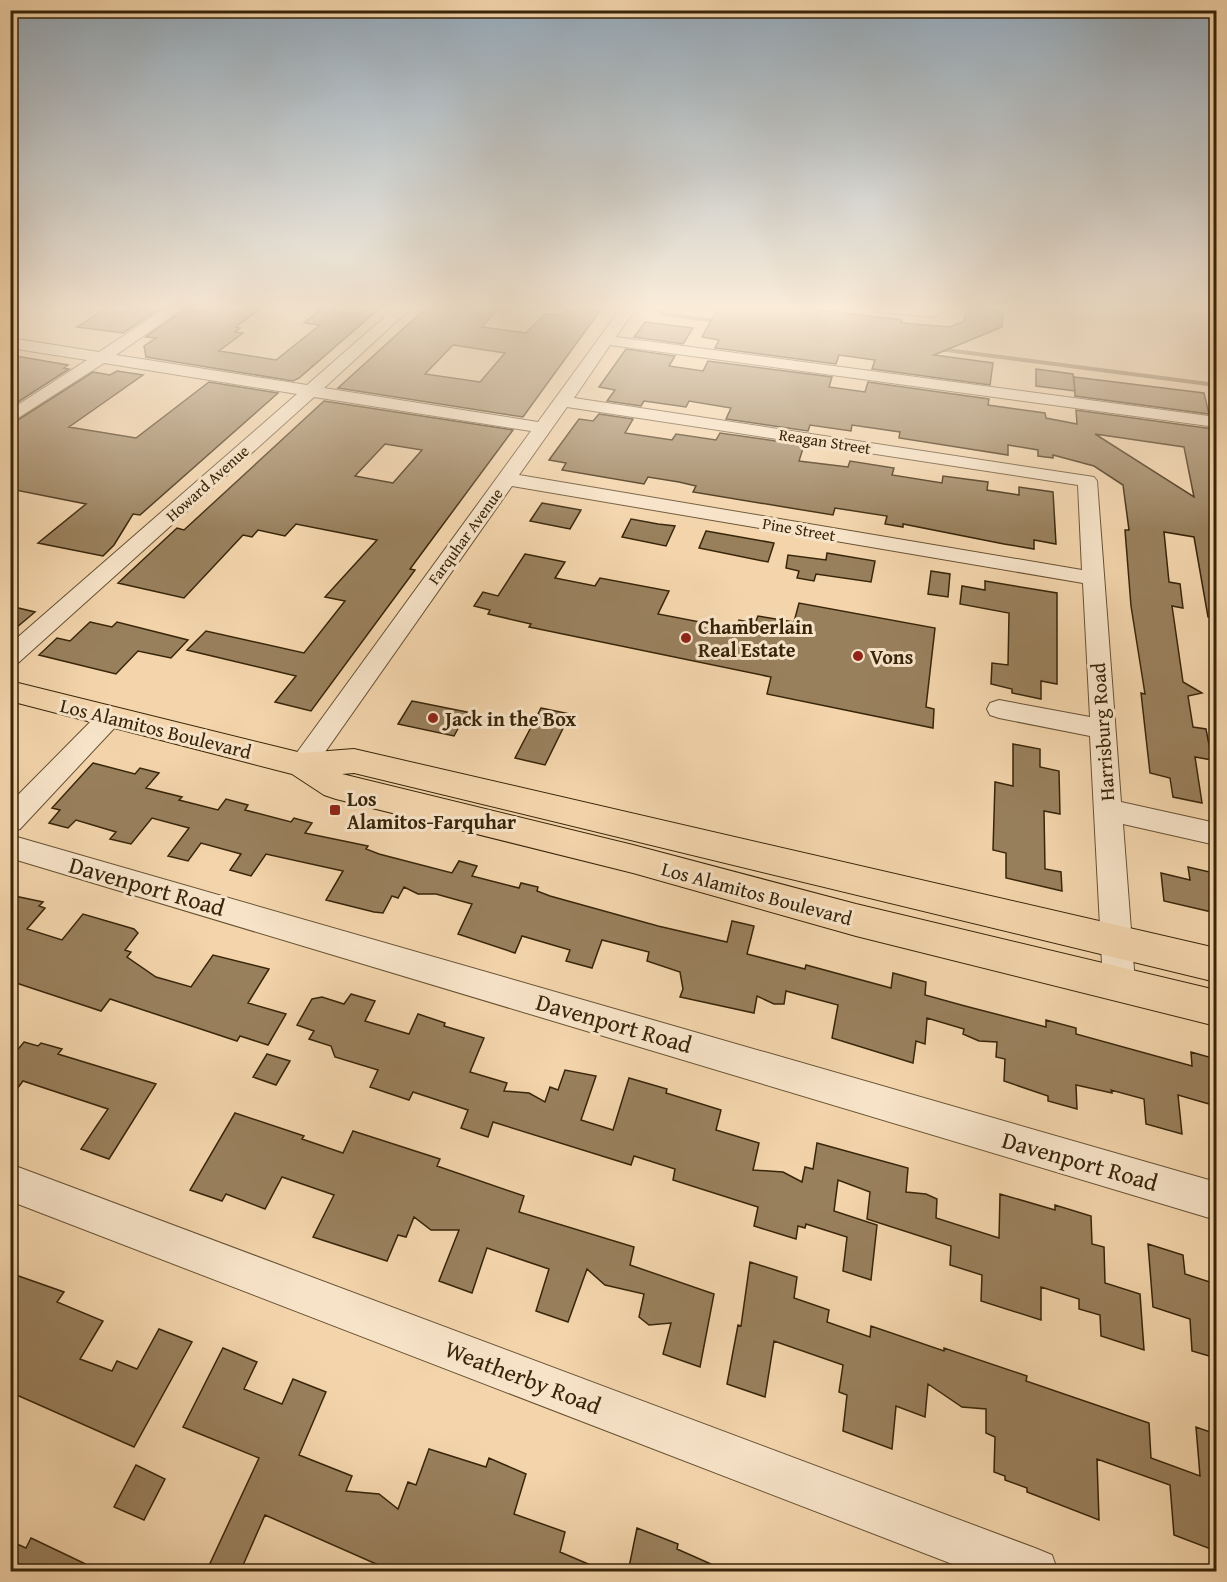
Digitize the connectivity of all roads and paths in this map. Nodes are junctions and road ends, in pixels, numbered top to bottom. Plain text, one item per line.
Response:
1 (65, 382) edge
2 (253, 382) edge
3 (321, 382) edge
4 (576, 382) edge
5 (917, 382) edge
6 (311, 391) junction
7 (562, 401) junction
8 (10, 418) edge
9 (1216, 422) edge
10 (543, 428) junction
11 (507, 479) junction
12 (1087, 481) joint
13 (1091, 578) junction
14 (10, 657) edge
15 (10, 691) edge
16 (999, 709) dead end
17 (111, 716) junction
18 (1102, 729) junction
19 (302, 765) junction
20 (1107, 810) junction
21 (10, 821) edge
22 (1216, 834) edge
23 (10, 846) edge
24 (1116, 940) junction
25 (1216, 965) edge
26 (1119, 983) junction
27 (1216, 1008) edge
28 (10, 1182) edge
29 (1216, 1201) edge
30 (1035, 1572) edge

1 - 8 street
2 - 6 street
3 - 6 street, Howard Avenue
4 - 7 street, Farquhar Avenue
5 - 9 street
6 - 10 street
6 - 14 street, Howard Avenue
7 - 10 street, Farquhar Avenue
7 - 12 street, Reagan Street
10 - 11 street, Farquhar Avenue
11 - 13 street, Pine Street
11 - 19 street, Farquhar Avenue
12 - 13 street, Harrisburg Road
13 - 18 street, Harrisburg Road
15 - 17 main road, Los Alamitos Boulevard
16 - 18 street
17 - 19 main road, Los Alamitos Boulevard
17 - 21 street
18 - 20 street, Harrisburg Road
19 - 24 main road, Los Alamitos Boulevard
19 - 26 main road, Los Alamitos Boulevard
20 - 22 street
20 - 24 street, Harrisburg Road
23 - 29 street, Davenport Road
24 - 25 main road, Los Alamitos Boulevard
24 - 26 street, Harrisburg Road
26 - 27 main road, Los Alamitos Boulevard
28 - 30 street, Weatherby Road

